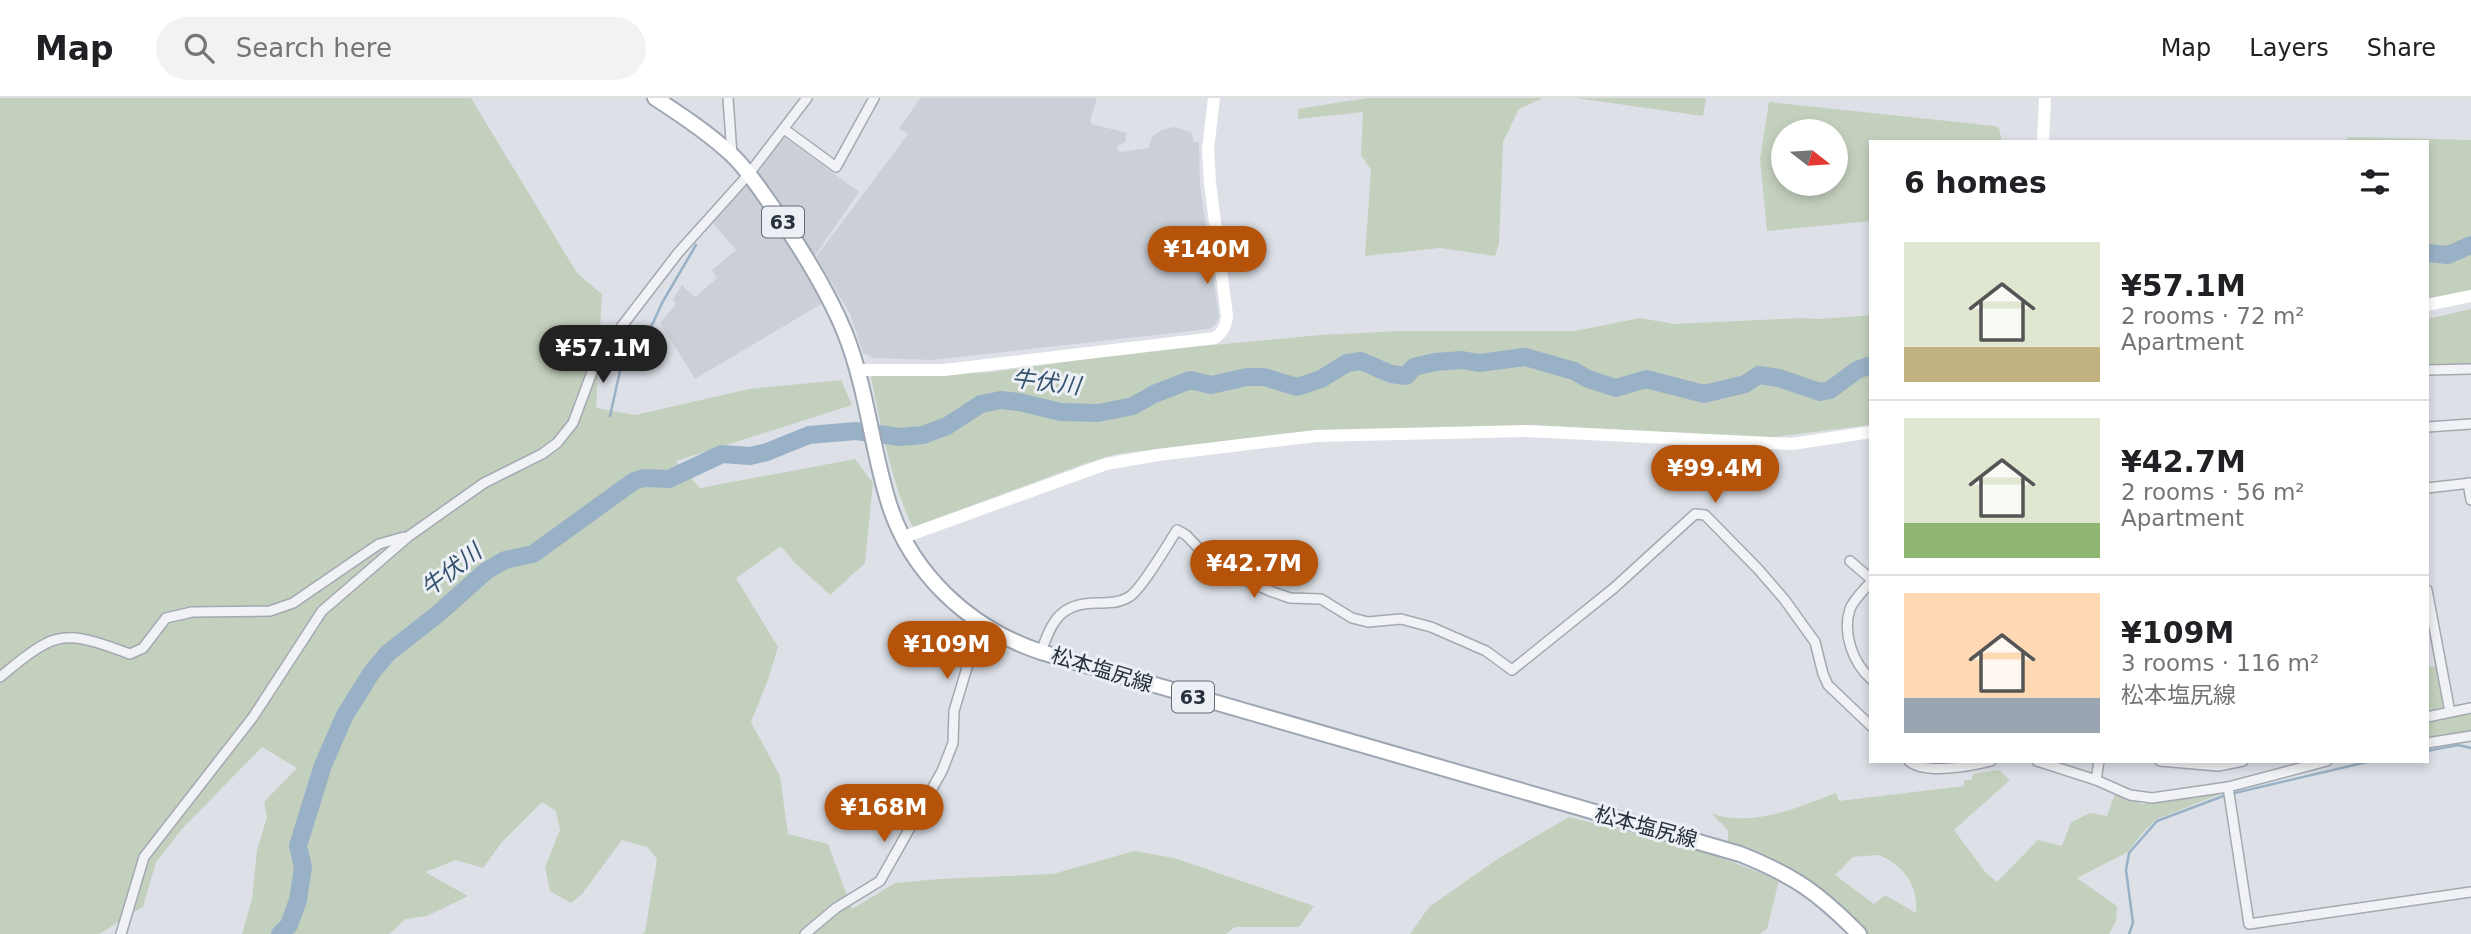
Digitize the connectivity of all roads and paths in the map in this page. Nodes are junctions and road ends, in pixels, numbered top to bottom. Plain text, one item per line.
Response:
1 (655, 98) edge
2 (728, 98) edge
3 (807, 98) edge
4 (874, 98) edge
5 (1214, 98) edge
6 (2045, 98) edge
7 (784, 129) junction
8 (2043, 140) edge
9 (732, 155) junction
10 (748, 175) junction
11 (2471, 296) edge
12 (2429, 305) edge
13 (2471, 369) edge
14 (2429, 370) edge
15 (859, 377) junction
16 (2471, 424) edge
17 (2429, 428) edge
18 (1869, 432) edge
19 (2470, 483) edge
20 (2429, 488) edge
21 (2471, 500) edge
22 (901, 534) junction
23 (409, 536) junction
24 (1850, 561) dead end
25 (1869, 579) edge
26 (1869, 584) edge
27 (2429, 601) edge
28 (980, 624) junction
29 (1041, 652) junction
30 (0, 677) edge
31 (1869, 678) edge
32 (2471, 708) edge
33 (2450, 712) junction
34 (2429, 717) edge
35 (1869, 724) edge
36 (2471, 736) edge
37 (2429, 743) edge
38 (1911, 763) edge
39 (1984, 763) edge
40 (2043, 763) edge
41 (2099, 763) edge
42 (2199, 763) edge
43 (2321, 763) edge
44 (2218, 764) edge
45 (2096, 780) junction
46 (2228, 792) junction
47 (2471, 892) edge
48 (121, 934) edge
49 (805, 934) edge
50 (1859, 934) edge

1 - 9 main road, 松本塩尻線 / 63
2 - 9 street
3 - 7 street
4 - 7 street
5 - 15 street
6 - 8 street
7 - 10 street
9 - 10 main road, 松本塩尻線 / 63
10 - 15 main road, 松本塩尻線 / 63
10 - 23 street
11 - 12 street
13 - 14 street
15 - 22 main road, 松本塩尻線 / 63
16 - 17 street
18 - 22 street
19 - 20 street
19 - 21 street
22 - 28 main road, 松本塩尻線 / 63
23 - 30 street
23 - 48 street
24 - 25 street
26 - 31 street
27 - 33 street
28 - 29 main road, 松本塩尻線 / 63
28 - 49 street
29 - 35 street
29 - 50 main road, 松本塩尻線 / 63
32 - 33 street
33 - 34 street
36 - 37 street
38 - 39 street
40 - 45 street
41 - 45 street
42 - 44 street
43 - 46 street
45 - 46 street
46 - 47 street

